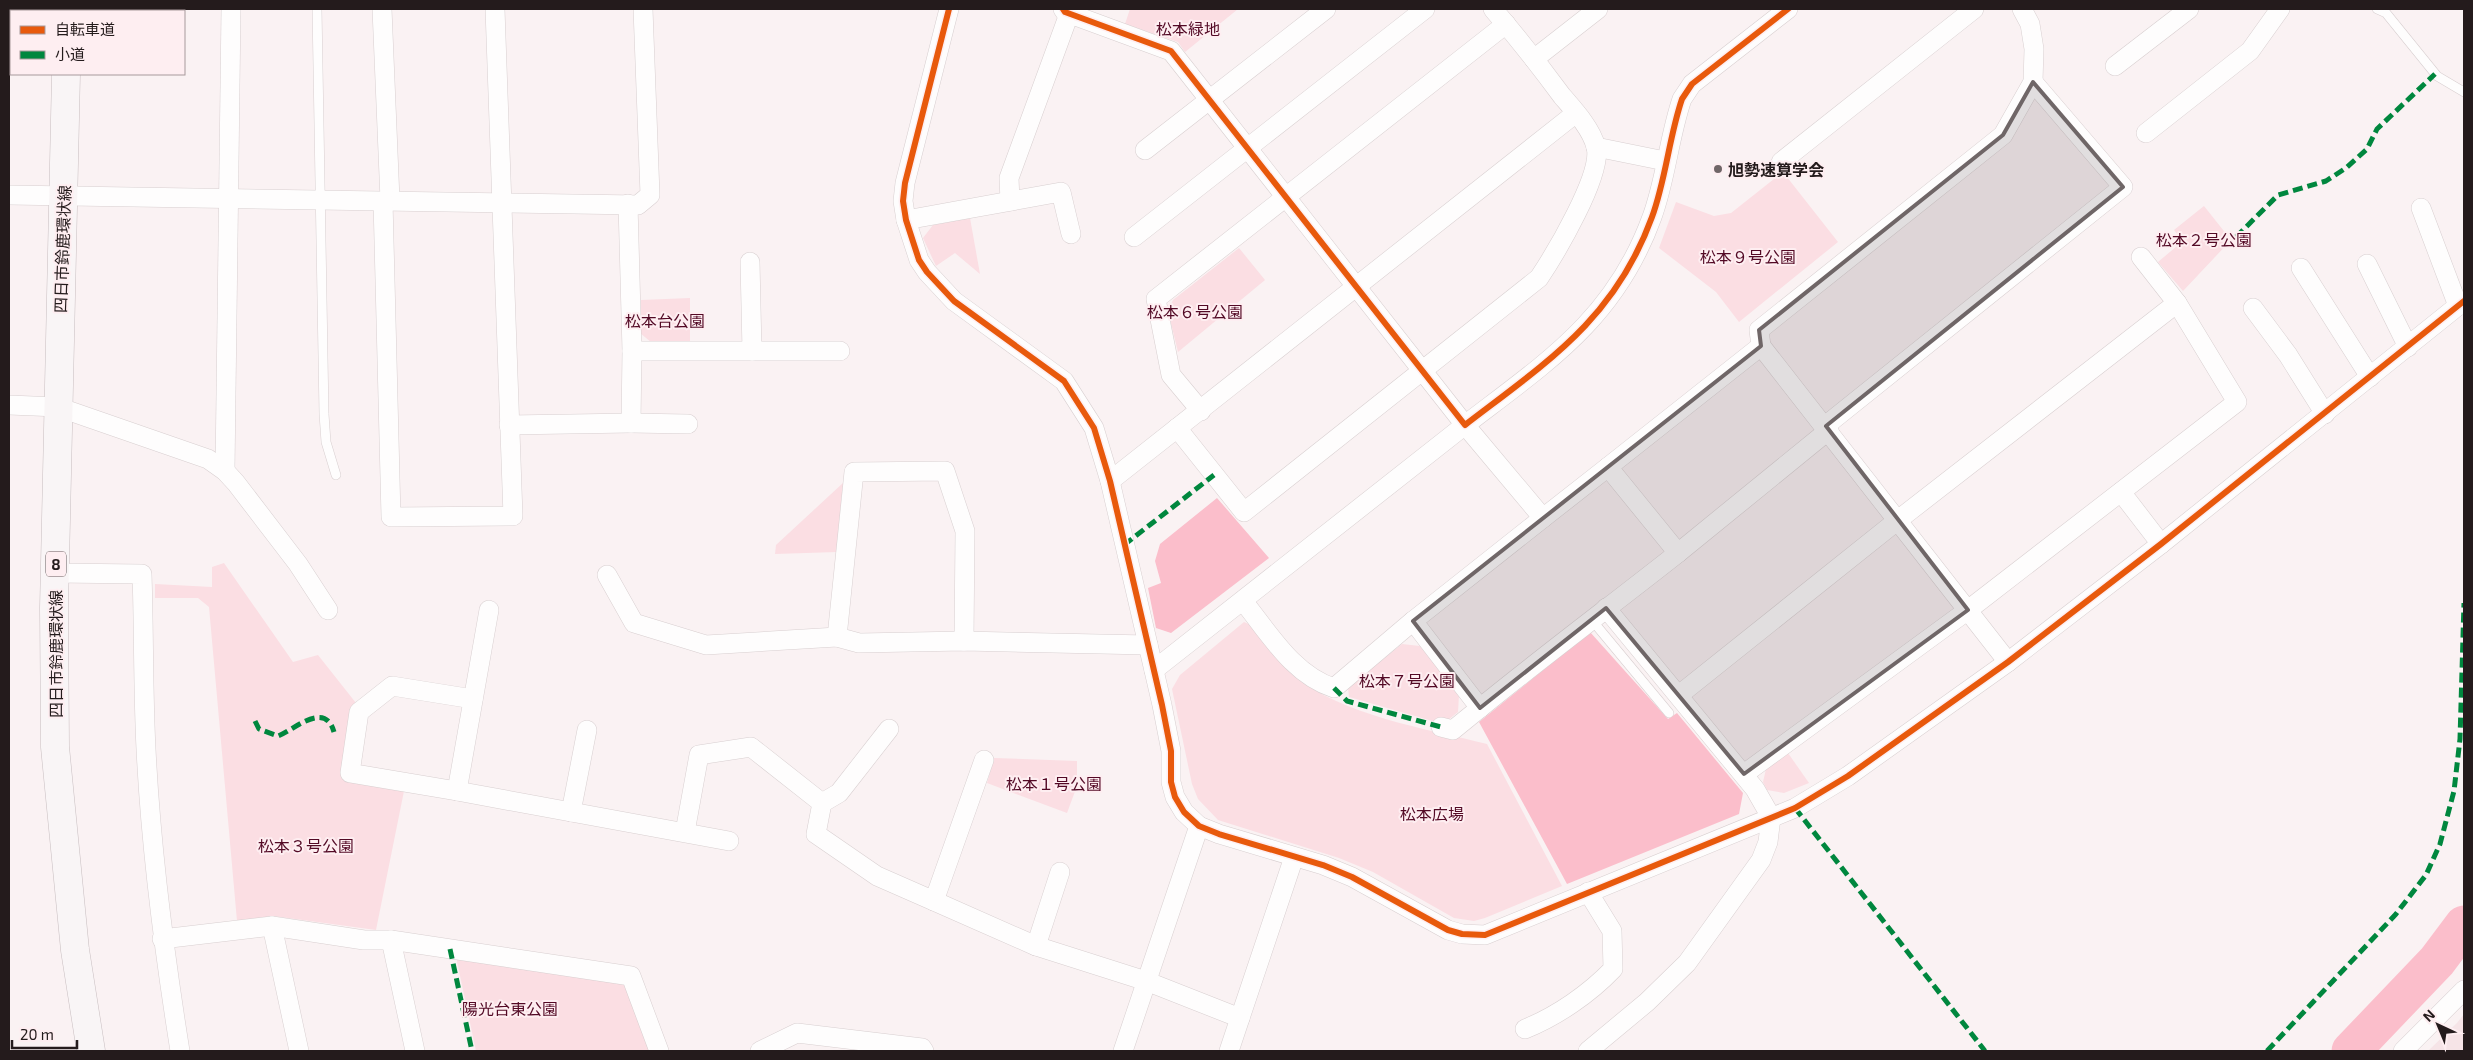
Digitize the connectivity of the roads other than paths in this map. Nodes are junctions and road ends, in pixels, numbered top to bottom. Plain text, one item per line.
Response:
1 (231, 9) edge
2 (317, 9) edge
3 (382, 9) edge
4 (495, 9) edge
5 (643, 9) edge
6 (949, 9) edge
7 (1326, 9) edge
8 (1425, 9) edge
9 (1493, 9) edge
10 (1598, 9) edge
11 (1788, 9) edge
12 (1974, 9) edge
13 (2022, 9) edge
14 (2189, 9) edge
15 (2280, 9) edge
16 (2377, 9) edge
17 (1066, 11) edge
18 (1506, 24) junction
19 (1534, 59) junction
20 (2115, 66) dead end
21 (66, 75) edge
22 (2033, 82) junction
23 (2464, 92) edge
24 (1209, 98) junction
25 (1576, 113) junction
26 (2146, 133) dead end
27 (1596, 147) junction
28 (1248, 148) junction
29 (1145, 150) dead end
30 (1666, 161) junction
31 (1781, 162) dead end
32 (9, 195) edge
33 (64, 196) junction
34 (1286, 196) junction
35 (228, 198) junction
36 (320, 199) junction
37 (387, 200) junction
38 (1010, 201) junction
39 (502, 202) junction
40 (628, 204) junction
41 (2421, 208) dead end
42 (906, 220) junction
43 (1072, 234) dead end
44 (1134, 237) dead end
45 (2141, 257) dead end
46 (750, 262) dead end
47 (2367, 264) dead end
48 (2301, 268) dead end
49 (1357, 285) junction
50 (2178, 303) junction
51 (2461, 304) edge
52 (2253, 308) dead end
53 (1761, 346) junction
54 (2408, 347) junction
55 (840, 350) dead end
56 (632, 351) junction
57 (752, 351) junction
58 (1423, 369) junction
59 (2370, 377) junction
60 (9, 405) edge
61 (58, 407) junction
62 (1201, 411) junction
63 (2325, 414) junction
64 (631, 423) junction
65 (688, 424) dead end
66 (509, 425) junction
67 (1465, 425) junction
68 (1177, 428) junction
69 (1827, 428) junction
70 (1608, 467) junction
71 (225, 471) junction
72 (336, 475) dead end
73 (1110, 481) junction
74 (2121, 492) junction
75 (1542, 518) junction
76 (1898, 520) junction
77 (2161, 544) junction
78 (1678, 552) junction
79 (56, 573) junction
80 (607, 575) dead end
81 (1243, 601) junction
82 (328, 610) dead end
83 (489, 610) dead end
84 (1968, 610) junction
85 (1599, 613) junction
86 (1413, 621) junction
87 (837, 637) junction
88 (964, 641) junction
89 (1148, 645) junction
90 (2008, 662) junction
91 (1154, 670) junction
92 (1679, 695) junction
93 (473, 699) junction
94 (1480, 708) junction
95 (1669, 712) dead end
96 (1441, 727) dead end
97 (889, 729) dead end
98 (587, 730) dead end
99 (984, 760) dead end
100 (1744, 774) junction
101 (457, 791) junction
102 (822, 802) junction
103 (571, 812) junction
104 (1771, 817) junction
105 (1200, 826) junction
106 (685, 832) junction
107 (729, 841) dead end
108 (1294, 857) junction
109 (1060, 872) dead end
110 (1588, 892) junction
111 (934, 901) junction
112 (272, 926) junction
113 (162, 939) junction
114 (391, 940) junction
115 (1036, 946) junction
116 (1146, 981) junction
117 (2464, 990) edge
118 (1240, 1018) junction
119 (1525, 1029) dead end
120 (92, 1051) edge
121 (180, 1051) edge
122 (298, 1051) edge
123 (415, 1051) edge
124 (659, 1051) edge
125 (760, 1051) edge
126 (924, 1051) edge
127 (1123, 1051) edge
128 (1229, 1051) edge
129 (1588, 1051) edge
130 (2403, 1051) edge

1 - 35 street
2 - 36 lane
3 - 37 street
4 - 39 street
5 - 40 street
6 - 42 street
7 - 24 street
8 - 28 street
9 - 18 street
10 - 19 street
11 - 30 street
12 - 31 street
13 - 22 street
14 - 20 street
15 - 26 street
16 - 23 lane
17 - 24 street
17 - 38 street
18 - 19 street
18 - 34 street
19 - 25 street
21 - 33 main road, 四日市鈴鹿環状線 / 8
22 - 53 street
22 - 69 street
24 - 28 street
24 - 29 street
25 - 27 street
25 - 49 street
27 - 30 street
27 - 58 street
28 - 34 street
28 - 44 street
30 - 67 street
32 - 33 street
33 - 35 street
33 - 61 main road, 四日市鈴鹿環状線 / 8
34 - 49 street
34 - 62 street
35 - 36 street
35 - 71 street
36 - 37 street
36 - 72 lane
37 - 39 street
37 - 66 street
38 - 42 street
38 - 43 street
39 - 40 street
39 - 66 street
40 - 56 street
41 - 51 street
42 - 73 street
45 - 50 street
46 - 57 street
47 - 54 street
48 - 59 street
49 - 58 street
49 - 62 street
50 - 74 street
50 - 76 street
51 - 54 street
52 - 63 street
53 - 69 street
53 - 70 street
54 - 59 street
55 - 57 street
56 - 57 street
56 - 64 street
58 - 67 street
58 - 68 street
59 - 63 street
60 - 61 street
61 - 71 street
61 - 79 main road, 四日市鈴鹿環状線 / 8
62 - 68 street
63 - 77 street
64 - 65 street
64 - 66 street
67 - 75 street
67 - 81 street
68 - 73 street
69 - 76 street
69 - 78 street
70 - 75 street
70 - 78 street
71 - 82 street
73 - 89 street
74 - 77 street
74 - 84 street
75 - 86 street
76 - 84 street
76 - 92 street
77 - 90 street
78 - 85 street
79 - 113 street
79 - 120 main road, 四日市鈴鹿環状線 / 8
80 - 87 street
81 - 86 street
81 - 91 street
83 - 93 street
84 - 90 street
84 - 100 street
85 - 92 street
85 - 94 street
85 - 95 lane
86 - 94 street
87 - 88 street
87 - 88 street
88 - 89 street
89 - 91 street
90 - 104 street
91 - 105 street
92 - 100 street
93 - 101 street
93 - 101 street
94 - 96 street
97 - 102 street
98 - 103 street
99 - 111 street
100 - 104 street
101 - 103 street
102 - 106 street
102 - 111 street
103 - 106 street
104 - 110 street
104 - 129 street
105 - 108 street
105 - 116 street
106 - 107 street
108 - 110 street
108 - 118 street
109 - 115 street
110 - 119 street
111 - 115 street
112 - 113 street
112 - 114 street
112 - 122 street
113 - 121 street
114 - 123 street
114 - 124 street
115 - 116 street
116 - 118 street
116 - 127 street
117 - 130 street
118 - 128 street
125 - 126 street

